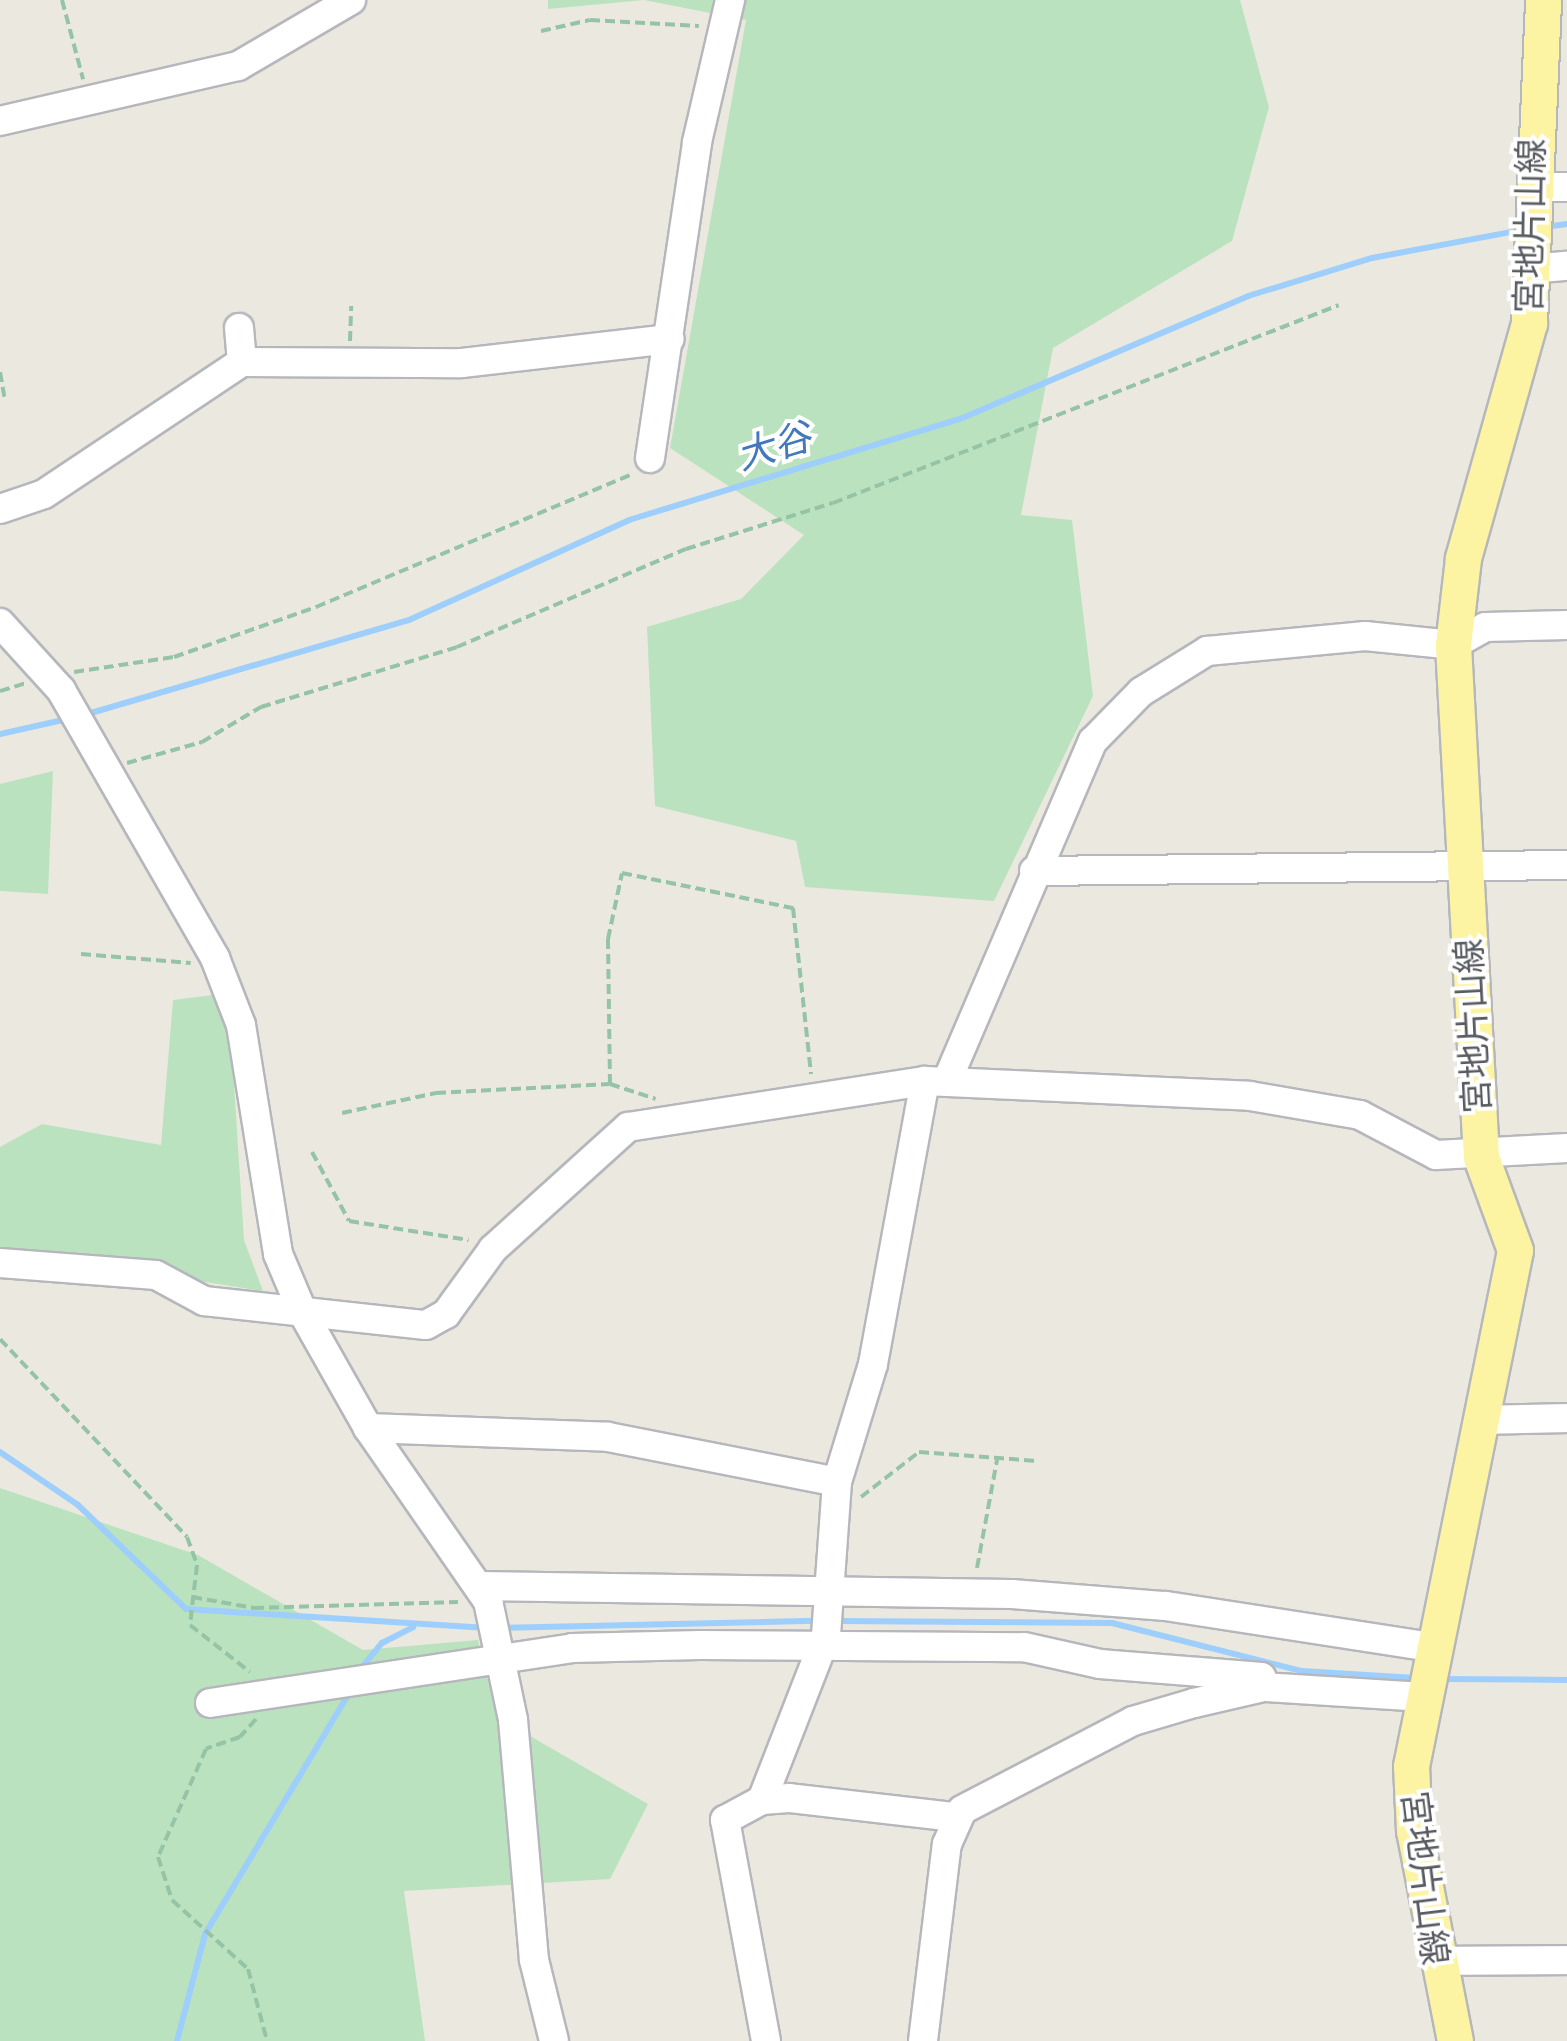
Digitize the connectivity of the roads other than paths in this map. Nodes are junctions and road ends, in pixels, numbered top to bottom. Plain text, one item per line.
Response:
1 (351, 0) edge
2 (730, 0) edge
3 (1542, 0) edge
4 (0, 121) edge
5 (1544, 194) edge
6 (1531, 265) junction
7 (1567, 266) edge
8 (239, 328) dead end
9 (670, 339) junction
10 (242, 362) junction
11 (650, 458) road end
12 (0, 509) edge
13 (0, 623) edge
14 (1567, 625) edge
15 (1453, 645) junction
16 (1567, 865) edge
17 (1464, 870) junction
18 (1034, 871) junction
19 (936, 1081) junction
20 (1567, 1148) edge
21 (1480, 1158) junction
22 (0, 1263) edge
23 (303, 1313) junction
24 (1567, 1418) edge
25 (1481, 1420) junction
26 (368, 1428) junction
27 (837, 1482) junction
28 (835, 1587) junction
29 (484, 1594) junction
30 (820, 1648) junction
31 (1435, 1655) junction
32 (504, 1662) junction
33 (1264, 1686) junction
34 (1422, 1697) junction
35 (210, 1704) dead end
36 (762, 1800) junction
37 (952, 1818) junction
38 (1567, 1960) edge
39 (1436, 1961) junction
40 (554, 2041) edge
41 (766, 2041) edge
42 (923, 2041) edge
43 (1455, 2041) edge

1 - 4 street
2 - 9 street
3 - 5 main road, 宮地片山線
5 - 6 main road, 宮地片山線
6 - 7 street
6 - 15 main road, 宮地片山線
8 - 10 street
9 - 10 street
9 - 11 street
10 - 12 street
13 - 23 street
14 - 15 street
15 - 17 main road, 宮地片山線
15 - 18 street
16 - 17 street
17 - 18 street
17 - 21 main road, 宮地片山線
18 - 19 street
19 - 21 street
19 - 23 street
19 - 27 street
20 - 21 street
21 - 25 main road, 宮地片山線
22 - 23 street
23 - 26 street
24 - 25 street
25 - 31 main road, 宮地片山線
26 - 27 street
26 - 29 street
27 - 28 street
28 - 29 street
28 - 30 street
28 - 31 street
29 - 32 street
30 - 32 street
30 - 33 street
30 - 36 street
31 - 34 main road, 宮地片山線
32 - 35 street
32 - 40 street
33 - 34 street
33 - 37 street
34 - 39 main road, 宮地片山線
36 - 37 street
36 - 41 street
37 - 42 street
38 - 39 street
39 - 43 main road, 宮地片山線

